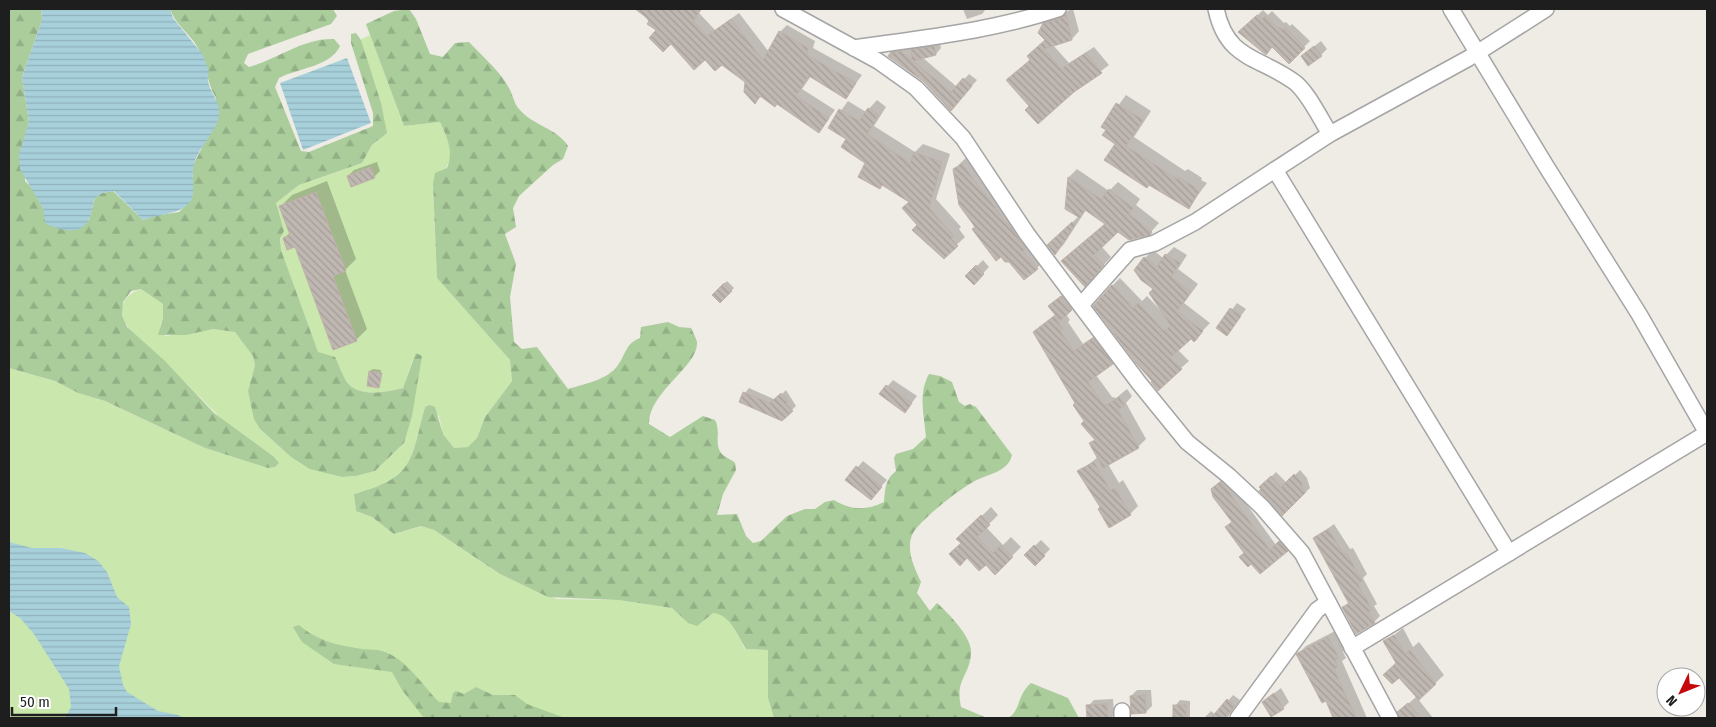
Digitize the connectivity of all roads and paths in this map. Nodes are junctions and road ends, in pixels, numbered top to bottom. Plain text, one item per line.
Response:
1 (783, 9) edge
2 (1058, 9) edge
3 (1216, 9) edge
4 (1451, 9) edge
5 (1546, 9) edge
6 (854, 48) junction
7 (1478, 52) junction
8 (1330, 134) junction
9 (1275, 170) junction
10 (1081, 305) junction
11 (1707, 433) edge
12 (1508, 553) junction
13 (1328, 602) junction
14 (1352, 648) junction
15 (1238, 718) edge
16 (1390, 718) edge

1 - 6 street
2 - 6 street
3 - 8 street
4 - 7 street
5 - 7 street
6 - 10 street
7 - 8 street
7 - 11 street
8 - 9 street
9 - 10 street
9 - 12 street
10 - 13 street
11 - 12 street
12 - 14 street
13 - 14 street
13 - 15 street
14 - 16 street

